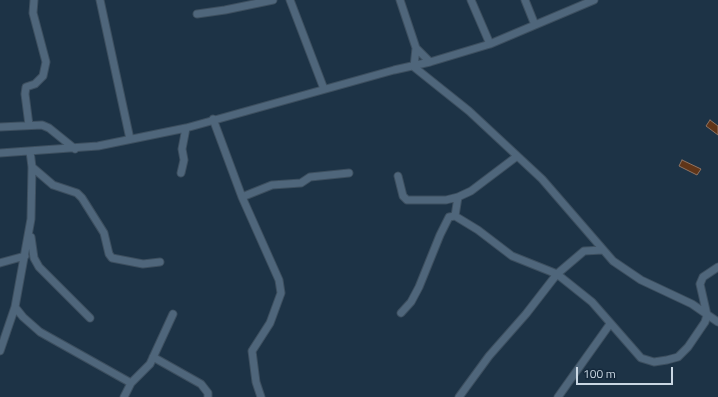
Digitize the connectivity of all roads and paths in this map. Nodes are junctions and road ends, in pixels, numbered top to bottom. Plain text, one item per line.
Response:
1 (34, 0) edge
2 (100, 0) edge
3 (272, 0) edge
4 (290, 0) edge
5 (400, 0) edge
6 (471, 0) edge
7 (525, 0) edge
8 (594, 0) edge
9 (197, 14) dead end
10 (535, 25) junction
11 (490, 44) junction
12 (416, 48) junction
13 (430, 62) junction
14 (414, 66) junction
15 (324, 89) junction
16 (213, 119) junction
17 (29, 125) junction
18 (0, 127) edge
19 (186, 128) junction
20 (130, 139) junction
21 (75, 149) junction
22 (30, 151) junction
23 (0, 153) edge
24 (516, 157) junction
25 (32, 167) junction
26 (181, 173) dead end
27 (349, 173) dead end
28 (398, 176) dead end
29 (242, 197) junction
30 (458, 197) junction
31 (455, 216) junction
32 (30, 228) junction
33 (603, 250) junction
34 (25, 256) junction
35 (160, 262) dead end
36 (0, 263) edge
37 (718, 267) edge
38 (557, 274) junction
39 (15, 307) junction
40 (401, 313) dead end
41 (173, 314) dead end
42 (707, 315) junction
43 (90, 318) dead end
44 (718, 322) edge
45 (610, 324) junction
46 (0, 351) edge
47 (153, 357) junction
48 (131, 382) junction
49 (124, 397) edge
50 (208, 397) edge
51 (261, 397) edge
52 (459, 397) edge
53 (558, 397) edge

1 - 17 street
2 - 20 street
3 - 9 street
4 - 15 street
5 - 12 street
6 - 11 street
7 - 10 street
8 - 10 street
10 - 11 street
11 - 13 street
12 - 13 street
12 - 14 street
13 - 14 street
14 - 15 street
14 - 24 street
15 - 16 street
16 - 19 street
16 - 29 street
17 - 18 street
17 - 21 street
19 - 20 street
19 - 26 street
20 - 21 street
21 - 22 street
22 - 23 street
22 - 25 street
24 - 30 street
24 - 33 street
25 - 32 street
25 - 35 street
27 - 29 street
28 - 30 street
29 - 51 street
30 - 31 street
31 - 38 street
31 - 40 street
32 - 34 street
32 - 43 street
33 - 38 street
33 - 42 street
34 - 36 street
34 - 39 street
37 - 42 street
38 - 45 street
38 - 52 street
39 - 46 street
39 - 48 street
41 - 47 street
42 - 44 street
42 - 45 street
45 - 53 street
47 - 48 street
47 - 50 street
48 - 49 street

